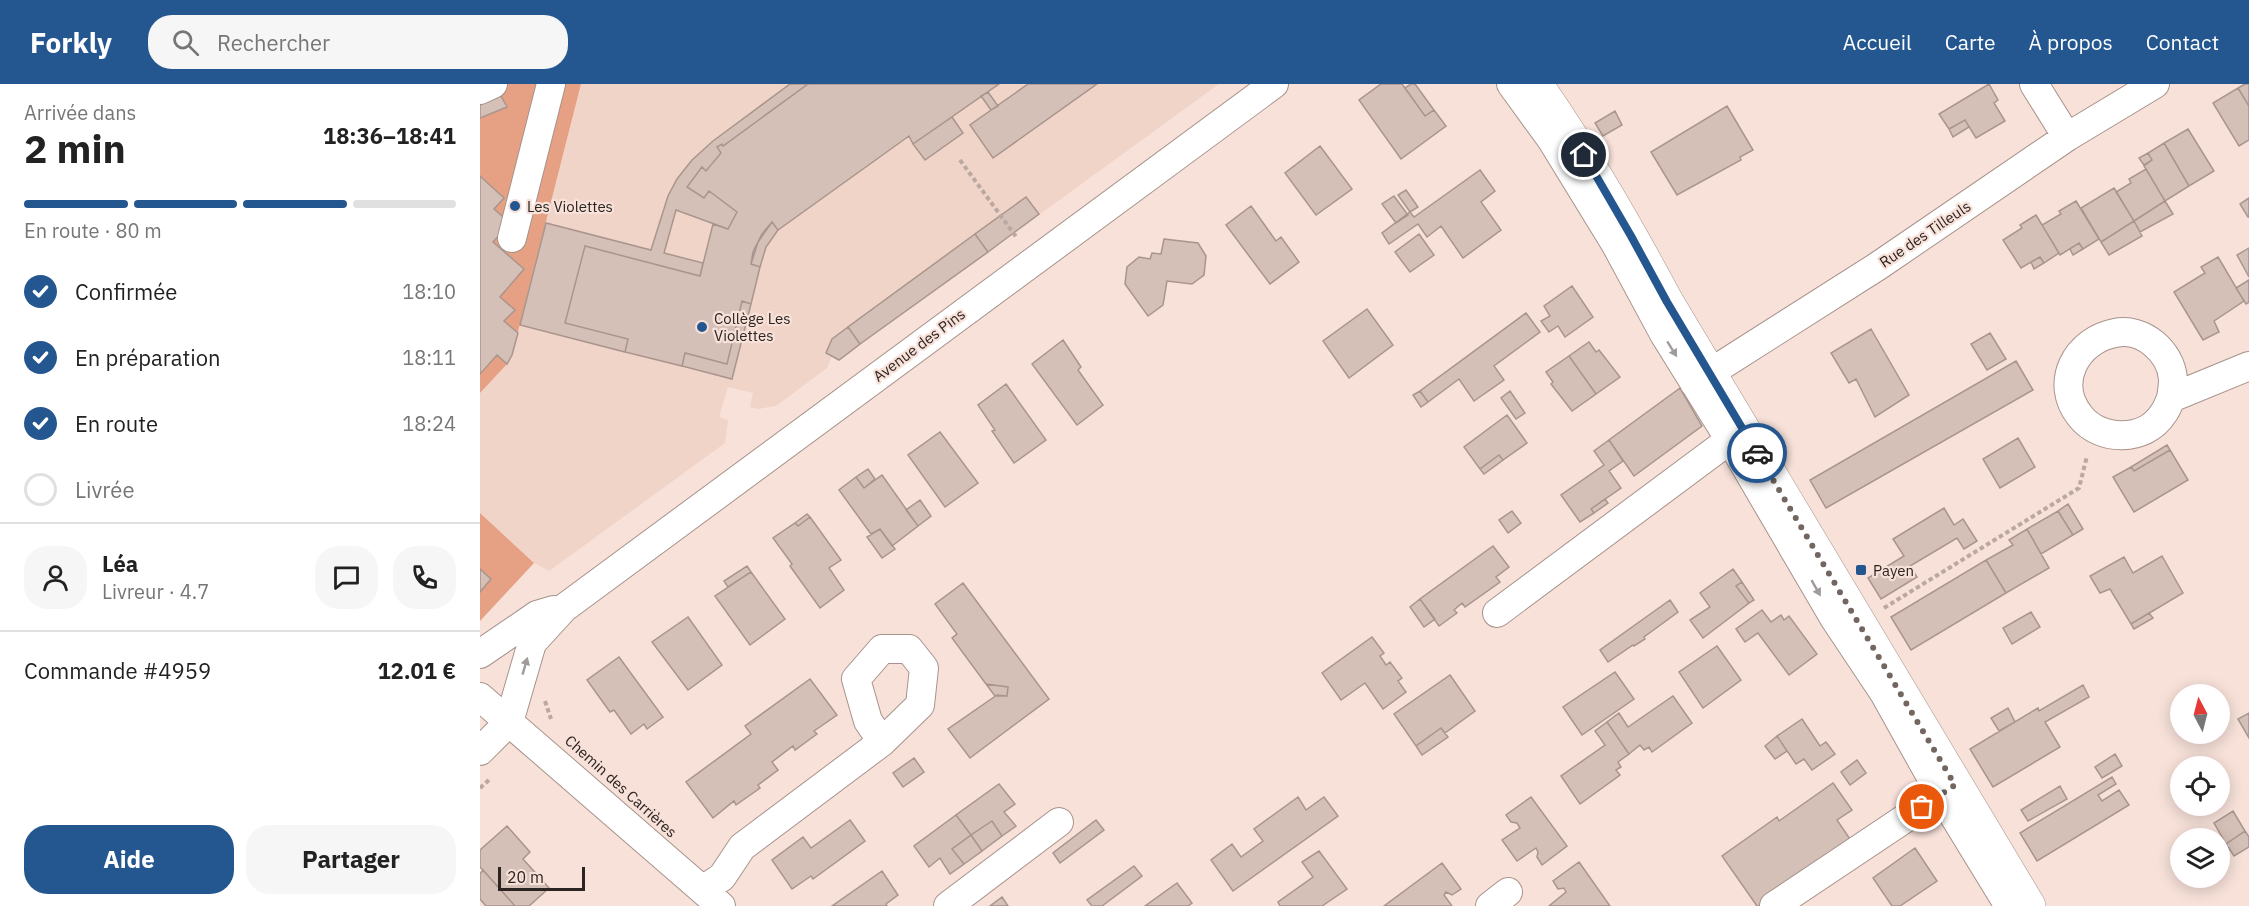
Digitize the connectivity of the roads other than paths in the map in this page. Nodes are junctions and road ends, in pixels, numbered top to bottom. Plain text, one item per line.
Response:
1 (493, 84) edge
2 (551, 84) edge
3 (1274, 84) edge
4 (1511, 84) edge
5 (1536, 84) edge
6 (2034, 84) edge
7 (2155, 84) edge
8 (480, 90) edge
9 (2067, 137) junction
10 (512, 238) dead end
11 (2249, 366) edge
12 (1702, 378) junction
13 (2171, 398) junction
14 (1737, 435) junction
15 (564, 608) junction
16 (1497, 613) dead end
17 (480, 654) edge
18 (480, 697) edge
19 (509, 722) junction
20 (882, 741) dead end
21 (480, 751) edge
22 (1948, 790) junction
23 (1059, 822) dead end
24 (712, 898) edge
25 (948, 906) edge
26 (1774, 906) edge
27 (2009, 906) edge
28 (2029, 906) edge

1 - 8 street
2 - 10 street
3 - 15 street, Avenue des Pins
4 -> 12 street
5 - 12 main road
6 - 9 street
7 - 9 street, Rue des Tilleuls
9 - 12 street, Rue des Tilleuls
11 - 13 street
12 - 14 main road
13 - 13 street
14 - 16 street
14 - 22 main road
14 -> 22 street
15 - 17 street, Avenue des Pins
19 -> 15 street, Avenue des Pins
18 - 19 street, Chemin des Carrières
19 - 21 street
19 - 24 street, Chemin des Carrières
20 - 24 street
22 - 26 street
22 - 27 street
22 - 28 main road
23 - 25 street

